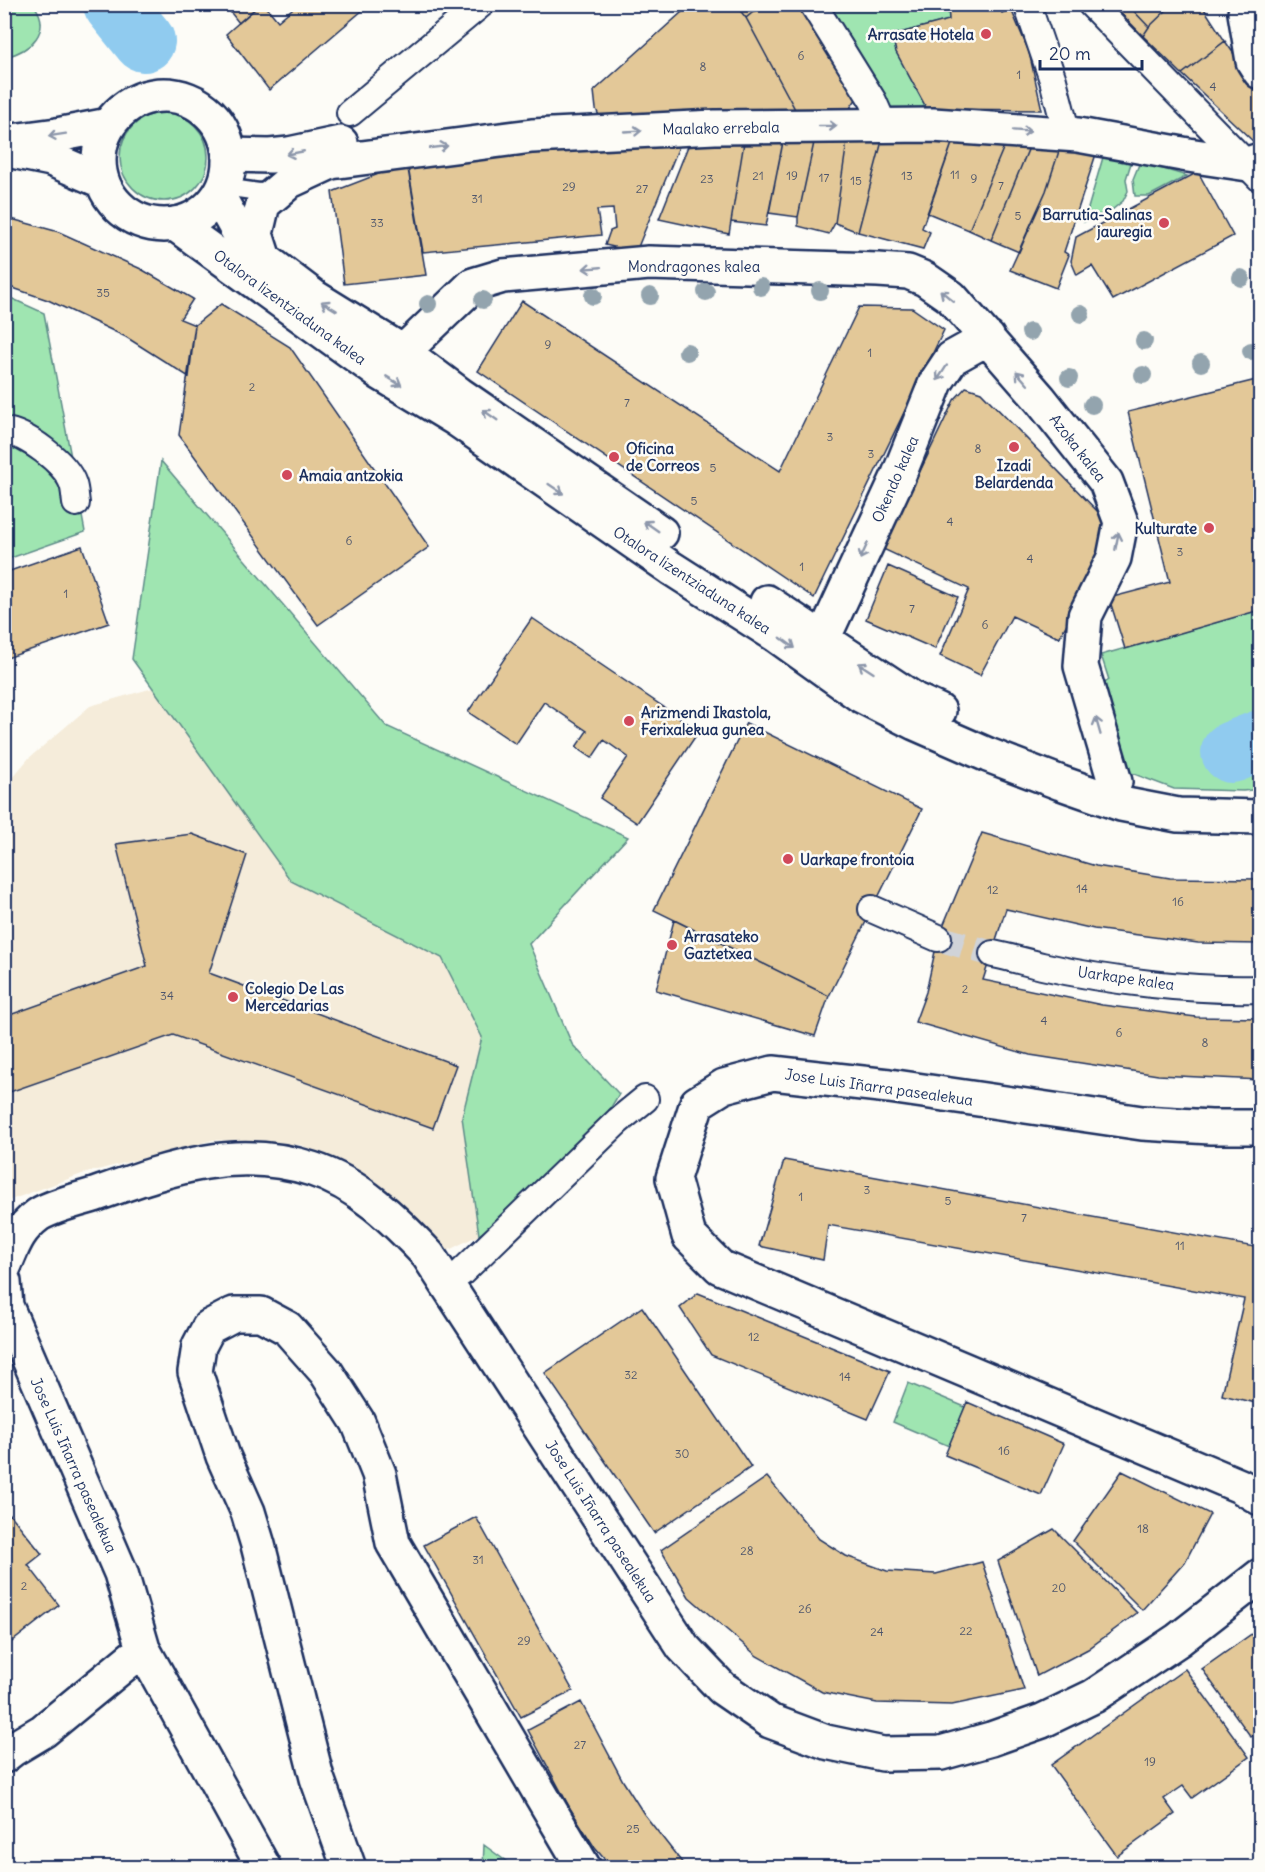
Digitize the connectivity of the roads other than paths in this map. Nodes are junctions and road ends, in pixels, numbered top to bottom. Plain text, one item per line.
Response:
1 (481, 4) edge
2 (1027, 4) edge
3 (1091, 4) edge
4 (1250, 4) edge
5 (814, 6) dead end
6 (1260, 72) edge
7 (350, 113) dead end
8 (109, 125) junction
9 (884, 126) junction
10 (1067, 134) junction
11 (4, 142) edge
12 (4, 150) edge
13 (392, 153) junction
14 (229, 155) junction
15 (1256, 167) edge
16 (102, 181) junction
17 (279, 190) junction
18 (221, 192) junction
19 (176, 224) junction
20 (264, 260) junction
21 (988, 338) junction
22 (403, 352) junction
23 (4, 431) edge
24 (76, 502) dead end
25 (823, 639) junction
26 (1115, 782) junction
27 (1260, 801) edge
28 (1260, 817) edge
29 (872, 909) dead end
30 (938, 938) tunnel mouth
31 (993, 954) tunnel mouth
32 (1260, 989) edge
33 (645, 1099) dead end
34 (1260, 1127) edge
35 (4, 1267) edge
36 (461, 1273) dead end
37 (4, 1282) edge
38 (1260, 1497) edge
39 (1260, 1576) edge
40 (144, 1649) junction
41 (4, 1731) edge
42 (43, 1731) junction
43 (4, 1756) edge
44 (4, 1777) edge
45 (264, 1868) edge
46 (349, 1868) edge
47 (584, 1868) edge

1 - 7 street
2 - 10 street
3 - 15 street
4 - 6 street
5 - 9 street
8 -> 11 street
8 - 14 street
8 - 16 street
9 -> 10 street, Maalako errebala
13 -> 9 street, Maalako errebala
10 - 15 street, Maalako errebala
12 - 16 street
13 -> 14 street
13 - 17 street, Maalako errebala
14 - 18 street
16 - 19 street
17 - 18 lane
17 - 20 street, Maalako errebala
18 - 19 street
18 - 20 street, Otalora lizentziaduna kalea
19 -> 28 street, Otalora lizentziaduna kalea
22 -> 20 street, Otalora lizentziaduna kalea
21 -> 22 street, Mondragones kalea
21 -> 25 street, Okendo kalea
26 -> 21 street, Azoka kalea
25 -> 22 street, Otalora lizentziaduna kalea
23 - 24 street
26 -> 25 street, Otalora lizentziaduna kalea
26 - 27 street, Otalora lizentziaduna kalea
29 - 30 street
31 - 32 street, Uarkape kalea
33 - 36 street
34 - 38 street, Jose Luis Iñarra pasealekua
35 - 39 street, Jose Luis Iñarra pasealekua
37 - 40 street, Jose Luis Iñarra pasealekua
40 - 42 street
40 - 45 street, Jose Luis Iñarra pasealekua
41 - 42 street
42 - 43 street
42 - 44 street
46 - 47 street

